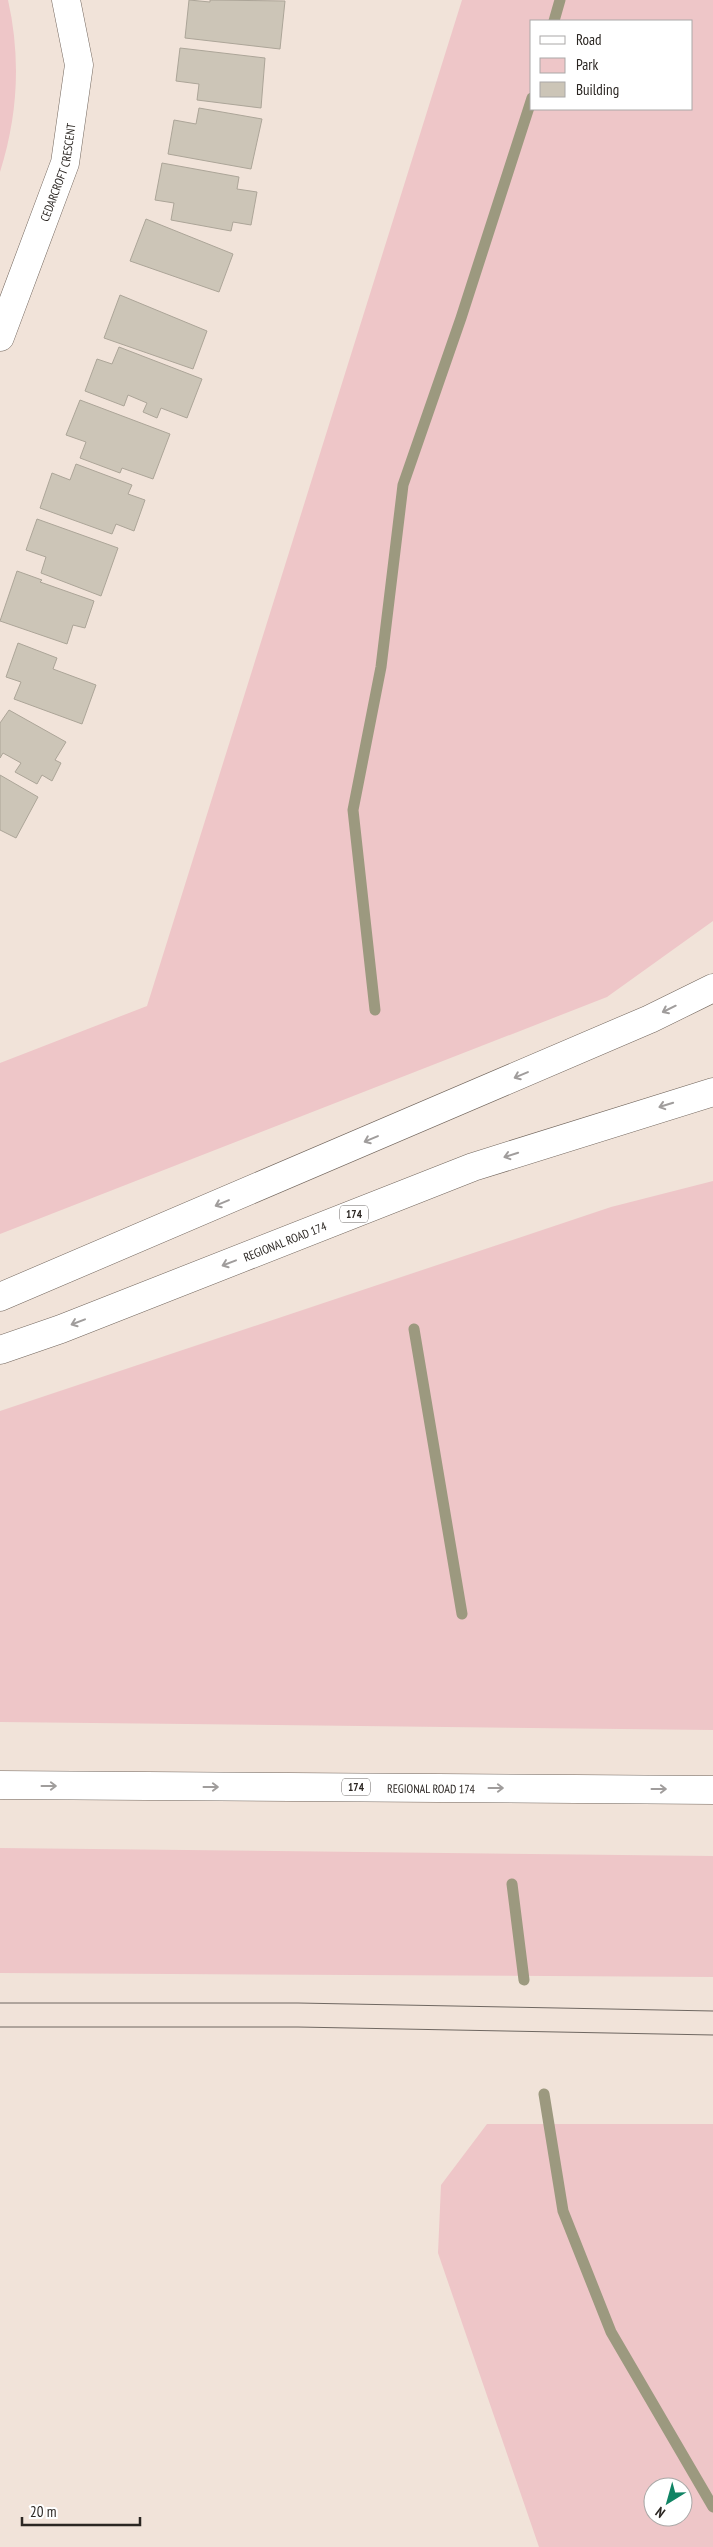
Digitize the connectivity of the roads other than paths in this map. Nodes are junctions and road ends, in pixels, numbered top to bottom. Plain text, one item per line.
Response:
1 (66, 0) edge
2 (0, 337) edge
3 (713, 988) edge
4 (713, 1092) edge
5 (0, 1297) edge
6 (0, 1350) edge
7 (0, 1785) edge
8 (713, 1790) edge

1 - 2 main road, CEDARCROFT CRESCENT
3 -> 5 main road
4 -> 6 main road, REGIONAL ROAD 174 / 174
7 -> 8 main road, REGIONAL ROAD 174 / 174

